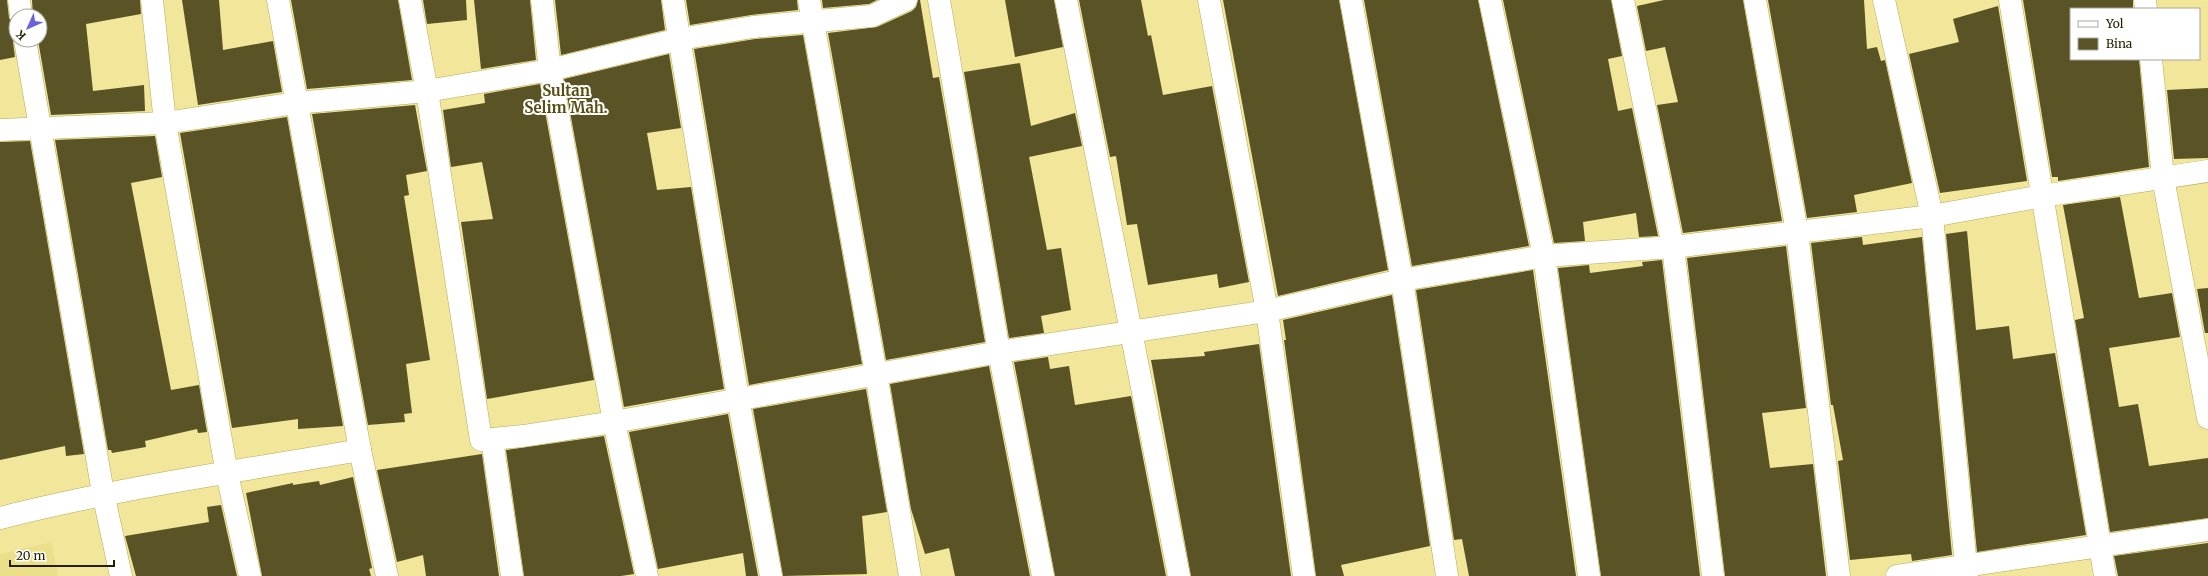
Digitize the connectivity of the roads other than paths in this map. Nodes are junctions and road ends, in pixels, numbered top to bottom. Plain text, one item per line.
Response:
1 (152, 0) edge
2 (278, 0) edge
3 (410, 0) edge
4 (542, 0) edge
5 (674, 0) edge
6 (809, 0) edge
7 (906, 0) edge
8 (939, 0) edge
9 (1066, 0) edge
10 (1209, 0) edge
11 (1350, 0) edge
12 (1490, 0) edge
13 (1623, 0) edge
14 (1755, 0) edge
15 (1884, 0) edge
16 (2010, 0) edge
17 (814, 23) junction
18 (680, 39) junction
19 (26, 48) edge
20 (2151, 60) edge
21 (550, 70) junction
22 (427, 91) junction
23 (296, 103) junction
24 (165, 122) junction
25 (38, 128) junction
26 (0, 130) edge
27 (2208, 171) edge
28 (2163, 178) junction
29 (2042, 196) junction
30 (1932, 216) junction
31 (1797, 232) junction
32 (1673, 247) junction
33 (1544, 256) junction
34 (1402, 280) junction
35 (1267, 311) junction
36 (1131, 332) junction
37 (999, 352) junction
38 (876, 374) junction
39 (738, 398) junction
40 (2208, 418) edge
41 (614, 422) junction
42 (492, 439) junction
43 (360, 450) junction
44 (227, 474) junction
45 (103, 493) junction
46 (0, 518) edge
47 (2208, 530) edge
48 (2101, 546) junction
49 (1966, 571) edge
50 (121, 576) edge
51 (250, 576) edge
52 (387, 576) edge
53 (512, 576) edge
54 (647, 576) edge
55 (771, 576) edge
56 (910, 576) edge
57 (1043, 576) edge
58 (1179, 576) edge
59 (1304, 576) edge
60 (1447, 576) edge
61 (1589, 576) edge
62 (1713, 576) edge
63 (1840, 576) edge
64 (1897, 576) edge
65 (2105, 576) edge

1 - 24 street
2 - 23 street
3 - 22 street
4 - 21 street
5 - 18 street
6 - 17 street
7 - 17 street
8 - 37 street
9 - 36 street
10 - 35 street
11 - 34 street
12 - 33 street
13 - 32 street
14 - 31 street
15 - 30 street
16 - 29 street
17 - 18 street
17 - 38 street
18 - 21 street
18 - 39 street
19 - 25 street
20 - 28 street
21 - 22 street
21 - 41 street
22 - 23 street
22 - 42 street
23 - 24 street
23 - 43 street
24 - 25 street
24 - 44 street
25 - 26 street
25 - 45 street
27 - 28 street
28 - 29 street
28 - 40 street
29 - 30 street
29 - 48 street
30 - 31 street
30 - 49 street
31 - 32 street
31 - 63 street
32 - 33 street
32 - 62 street
33 - 34 street
33 - 61 street
34 - 35 street
34 - 60 street
35 - 36 street
35 - 59 street
36 - 37 street
36 - 58 street
37 - 38 street
37 - 57 street
38 - 39 street
38 - 56 street
39 - 41 street
39 - 55 street
41 - 42 street
41 - 54 street
42 - 53 street
43 - 44 street
43 - 52 street
44 - 45 street
44 - 51 street
45 - 46 street
45 - 50 street
47 - 48 street
48 - 49 street
48 - 65 street
49 - 64 street

